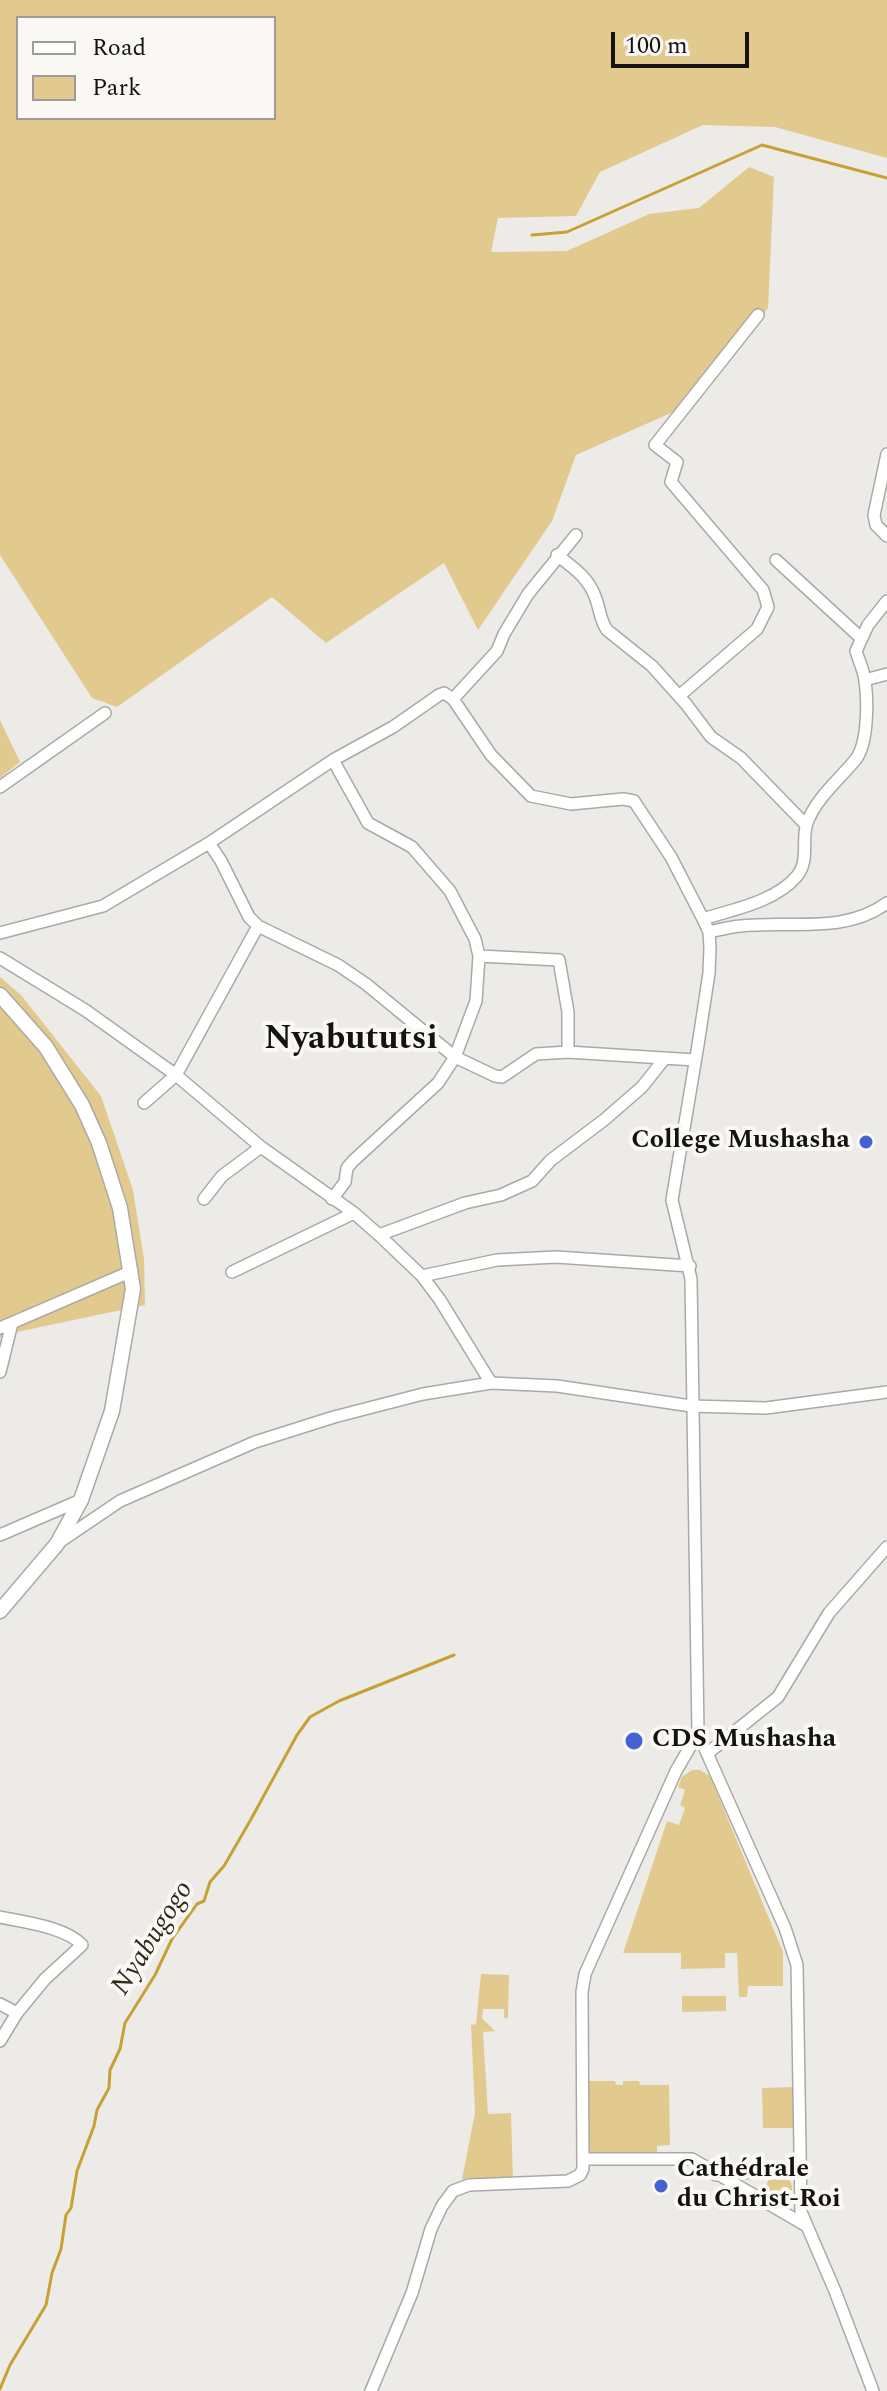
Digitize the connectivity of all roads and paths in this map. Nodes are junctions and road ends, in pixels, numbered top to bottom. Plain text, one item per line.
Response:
1 (758, 315) dead end
2 (887, 454) edge
3 (576, 535) dead end
4 (887, 536) edge
5 (557, 555) junction
6 (776, 560) dead end
7 (887, 601) edge
8 (861, 638) junction
9 (887, 674) edge
10 (865, 680) junction
11 (679, 696) junction
12 (453, 699) junction
13 (105, 713) dead end
14 (333, 760) junction
15 (0, 787) edge
16 (806, 825) junction
17 (209, 843) junction
18 (887, 903) edge
19 (703, 919) junction
20 (258, 926) junction
21 (709, 932) junction
22 (0, 933) edge
23 (479, 956) junction
24 (0, 958) edge
25 (0, 995) edge
26 (568, 1052) junction
27 (455, 1057) junction
28 (665, 1058) junction
29 (695, 1060) junction
30 (176, 1075) junction
31 (144, 1103) dead end
32 (261, 1147) junction
33 (204, 1199) dead end
34 (332, 1199) junction
35 (354, 1213) junction
36 (379, 1235) junction
37 (690, 1266) junction
38 (132, 1271) junction
39 (232, 1272) dead end
40 (422, 1276) junction
41 (12, 1323) junction
42 (0, 1328) edge
43 (0, 1372) edge
44 (491, 1383) junction
45 (887, 1392) edge
46 (691, 1406) junction
47 (81, 1500) junction
48 (0, 1535) edge
49 (57, 1544) junction
50 (887, 1547) edge
51 (0, 1611) edge
52 (698, 1733) junction
53 (708, 1753) junction
54 (0, 1917) edge
55 (0, 2004) edge
56 (17, 2013) junction
57 (0, 2041) edge
58 (583, 2159) junction
59 (799, 2168) junction
60 (716, 2175) junction
61 (805, 2225) junction
62 (371, 2391) edge
63 (873, 2391) edge

1 - 11 street
2 - 4 street
3 - 5 street
5 - 11 street
5 - 12 street
6 - 8 street
7 - 8 street
8 - 10 street
9 - 10 street
10 - 16 street
11 - 16 street
12 - 14 street
12 - 19 street
13 - 15 street
14 - 17 street
14 - 23 street
16 - 19 street
17 - 20 street
17 - 22 street
18 - 21 street
19 - 21 street
20 - 27 street
20 - 30 street
21 - 29 street
23 - 26 street
23 - 27 street
24 - 30 street
25 - 38 main road
26 - 27 street
26 - 28 street
27 - 34 street
28 - 29 street
28 - 36 street
29 - 37 street
30 - 31 street
30 - 32 street
32 - 33 street
32 - 34 street
34 - 35 street
35 - 36 street
35 - 39 street
36 - 40 street
37 - 40 street
37 - 46 street
38 - 41 street
38 - 47 main road
40 - 44 street
41 - 42 street
41 - 43 street
44 - 46 street
44 - 49 street
45 - 46 street
46 - 52 street
47 - 48 street
47 - 49 main road
49 - 51 main road
50 - 53 street
52 - 53 street
52 - 58 street
53 - 59 street
54 - 56 street
55 - 56 street
56 - 57 street
58 - 60 street
58 - 62 street
59 - 60 street
59 - 61 street
60 - 61 street
61 - 63 street

